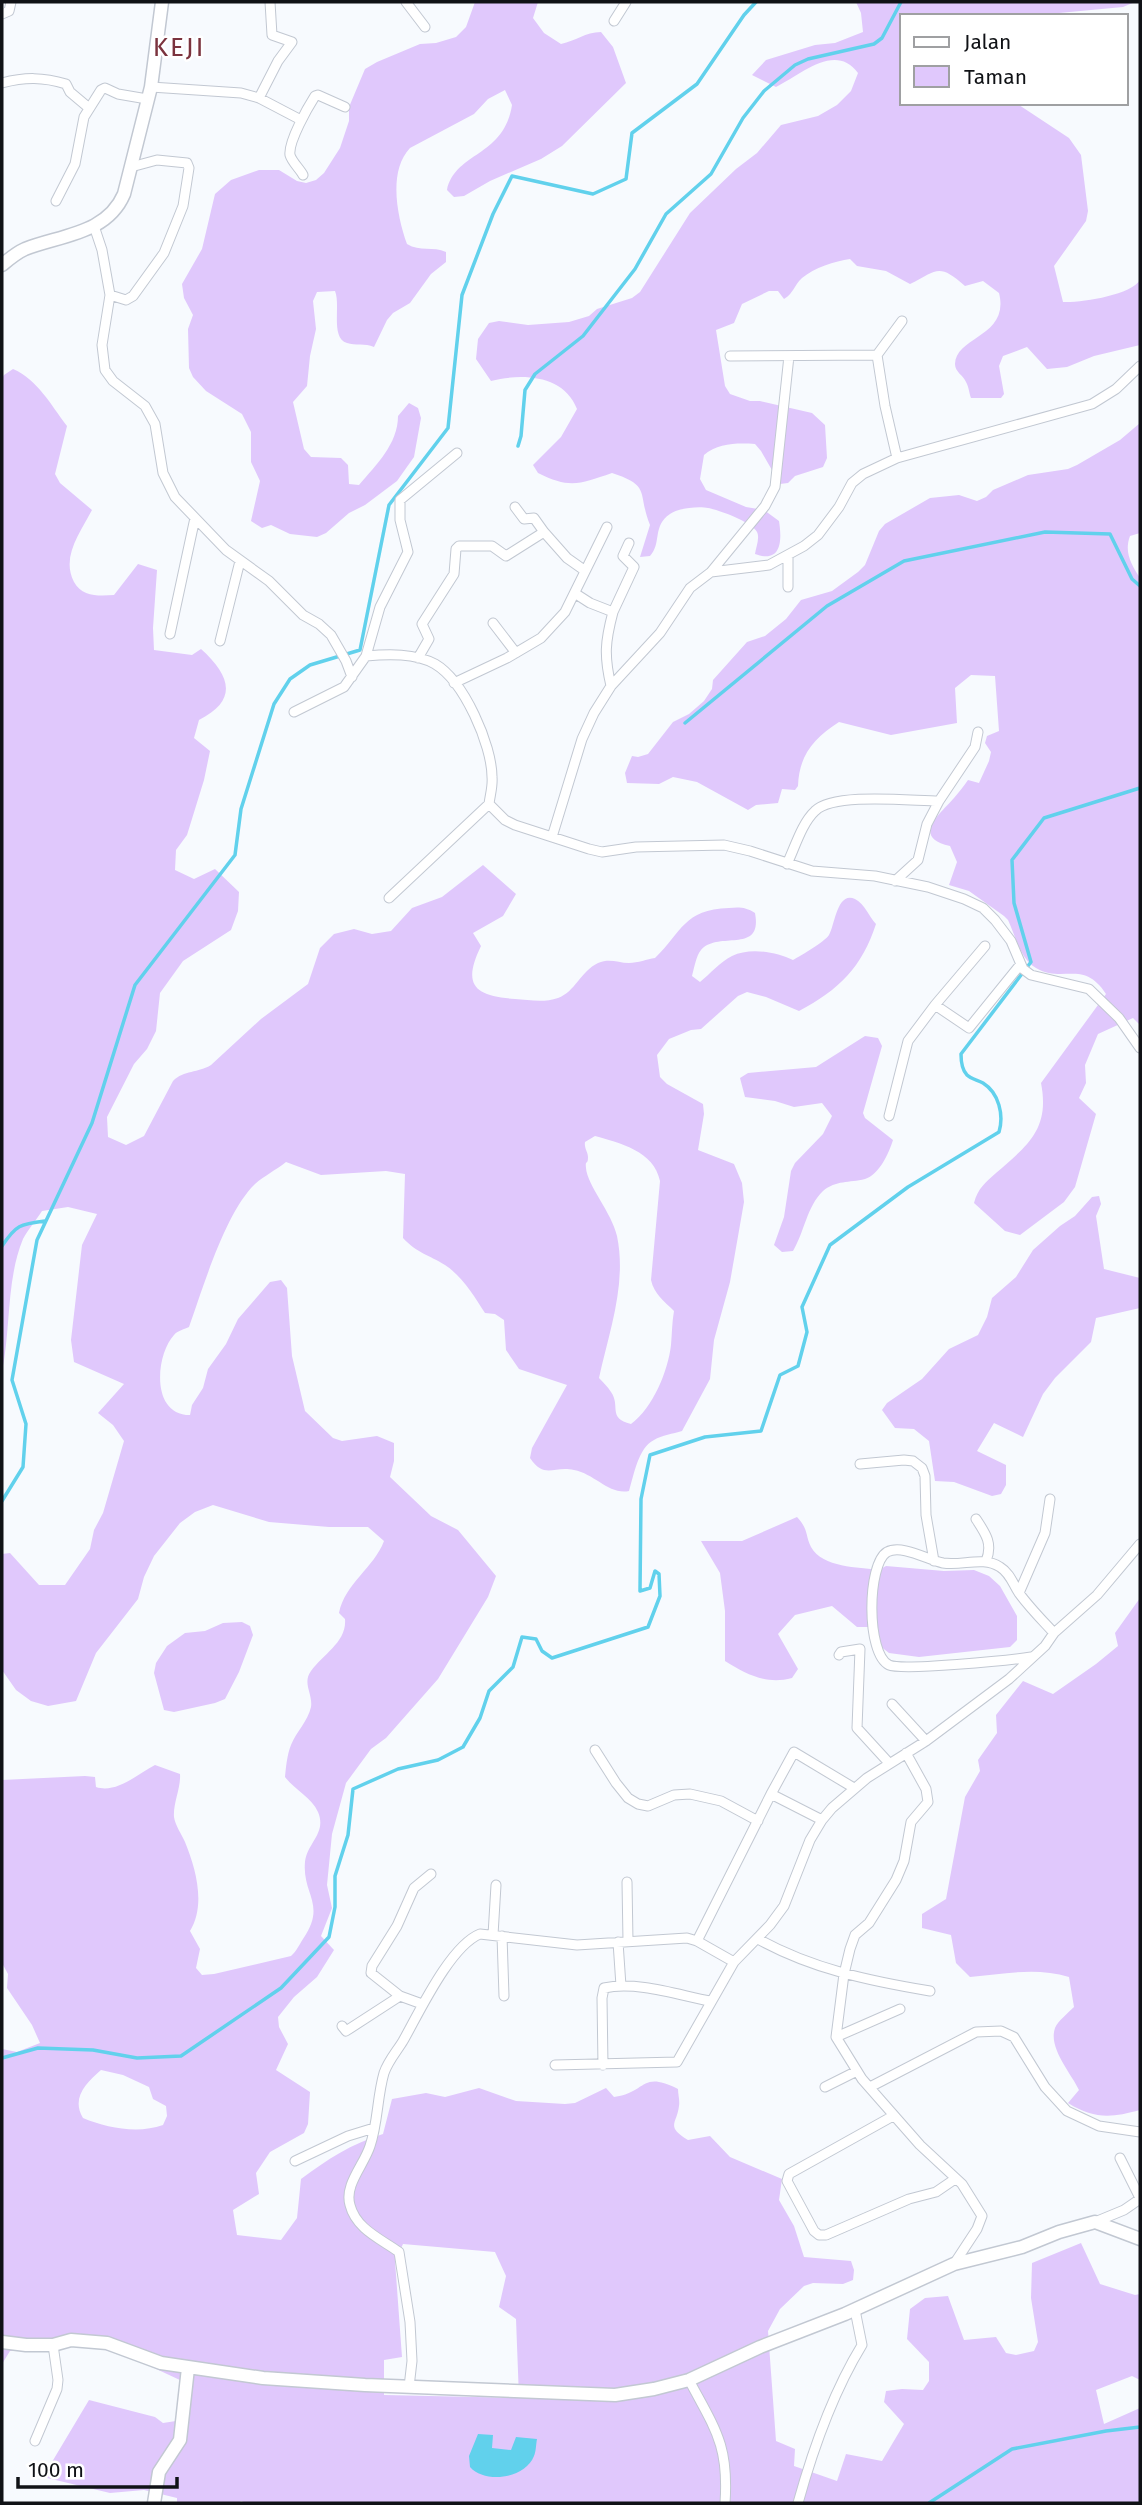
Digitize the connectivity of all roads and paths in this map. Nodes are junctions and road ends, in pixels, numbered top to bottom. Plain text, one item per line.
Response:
1 (11, 2) edge
2 (162, 2) edge
3 (270, 2) edge
4 (406, 2) edge
5 (626, 2) edge
6 (2, 14) edge
7 (614, 22) dead end
8 (425, 27) dead end
9 (2, 83) edge
10 (149, 93) junction
11 (259, 98) junction
12 (345, 107) dead end
13 (89, 108) junction
14 (301, 120) junction
15 (131, 167) junction
16 (303, 175) dead end
17 (56, 201) dead end
18 (94, 226) junction
19 (2, 265) edge
20 (110, 295) junction
21 (902, 321) dead end
22 (877, 355) junction
23 (730, 356) dead end
24 (789, 356) junction
25 (1140, 366) edge
26 (457, 453) dead end
27 (897, 458) junction
28 (515, 507) dead end
29 (195, 518) junction
30 (607, 527) dead end
31 (544, 532) junction
32 (629, 543) dead end
33 (788, 556) junction
34 (240, 561) junction
35 (584, 570) junction
36 (711, 572) junction
37 (788, 587) dead end
38 (576, 594) junction
39 (613, 612) junction
40 (493, 623) dead end
41 (170, 634) dead end
42 (220, 641) dead end
43 (516, 653) junction
44 (366, 656) junction
45 (418, 658) junction
46 (352, 677) junction
47 (454, 684) junction
48 (611, 686) junction
49 (294, 712) dead end
50 (978, 732) dead end
51 (939, 801) junction
52 (489, 804) junction
53 (552, 836) junction
54 (787, 864) junction
55 (895, 881) junction
56 (389, 898) dead end
57 (985, 946) dead end
58 (1025, 970) junction
59 (935, 1004) junction
60 (1140, 1048) edge
61 (889, 1116) dead end
62 (860, 1464) dead end
63 (1051, 1499) dead end
64 (976, 1520) dead end
65 (1140, 1544) edge
66 (934, 1561) junction
67 (986, 1561) junction
68 (1019, 1593) junction
69 (1054, 1633) junction
70 (877, 1648) junction
71 (860, 1649) junction
72 (839, 1655) dead end
73 (1032, 1657) junction
74 (892, 1704) dead end
75 (926, 1741) junction
76 (595, 1750) dead end
77 (906, 1754) junction
78 (889, 1763) junction
79 (855, 1788) junction
80 (771, 1794) junction
81 (822, 1820) junction
82 (758, 1821) junction
83 (431, 1874) dead end
84 (627, 1882) dead end
85 (496, 1885) dead end
86 (498, 1936) junction
87 (758, 1939) junction
88 (697, 1941) junction
89 (623, 1942) junction
90 (734, 1962) junction
91 (844, 1974) junction
92 (621, 1986) junction
93 (930, 1992) dead end
94 (400, 1996) junction
95 (504, 1996) dead end
96 (710, 2001) junction
97 (422, 2004) junction
98 (900, 2009) dead end
99 (342, 2026) dead end
100 (836, 2037) junction
101 (603, 2065) junction
102 (555, 2066) dead end
103 (857, 2071) junction
104 (825, 2087) dead end
105 (870, 2087) junction
106 (893, 2116) junction
107 (374, 2128) junction
108 (1140, 2132) edge
109 (1120, 2158) dead end
110 (295, 2161) dead end
111 (955, 2179) junction
112 (1140, 2199) edge
113 (1095, 2222) junction
114 (1140, 2239) edge
115 (954, 2264) junction
116 (855, 2310) junction
117 (2, 2342) edge
118 (53, 2345) junction
119 (188, 2368) junction
120 (689, 2380) junction
121 (409, 2387) junction
122 (35, 2441) dead end
123 (154, 2503) edge
124 (724, 2503) edge
125 (798, 2503) edge

1 - 6 street
2 - 10 street
3 - 11 street
4 - 8 street
5 - 7 street
9 - 13 street
10 - 11 street
10 - 13 street
10 - 15 street
11 - 14 street
12 - 14 street
13 - 17 street
14 - 16 street
15 - 18 street
15 - 20 street
18 - 19 street
18 - 20 street
20 - 29 street
21 - 22 street
22 - 24 street
22 - 27 street
23 - 24 street
24 - 36 street
25 - 27 street
26 - 44 street
27 - 33 street
28 - 31 street
29 - 34 street
29 - 41 street
30 - 35 street
31 - 35 street
31 - 45 street
32 - 39 street
33 - 36 street
33 - 37 street
34 - 42 street
34 - 46 street
35 - 38 street
36 - 48 street
38 - 39 street
38 - 43 street
39 - 48 street
40 - 43 street
43 - 47 street
44 - 45 street
44 - 46 street
45 - 47 street
46 - 49 street
47 - 52 street
48 - 53 street
50 - 51 street
51 - 54 street
51 - 55 street
52 - 53 street
52 - 56 street
53 - 54 street
54 - 55 street
55 - 58 street
57 - 59 street
58 - 59 street
58 - 60 street
59 - 61 street
62 - 66 street
63 - 68 street
64 - 67 street
65 - 69 street
66 - 67 street
66 - 70 street
67 - 68 street
68 - 69 street
69 - 73 street
70 - 71 street
70 - 73 street
71 - 72 street
71 - 78 street
73 - 75 street
74 - 75 street
75 - 77 street
76 - 82 street
77 - 78 street
77 - 91 street
78 - 79 street
79 - 80 street
79 - 81 street
80 - 81 street
80 - 82 street
81 - 87 street
82 - 88 street
83 - 94 street
84 - 89 street
85 - 86 street
86 - 89 street
86 - 95 street
86 - 97 street
87 - 90 street
87 - 91 street
88 - 89 street
88 - 90 street
89 - 92 street
90 - 96 street
91 - 93 street
91 - 100 street
92 - 96 street
92 - 101 street
94 - 97 street
94 - 99 street
96 - 101 street
97 - 107 street
98 - 100 street
100 - 103 street
101 - 102 street
103 - 104 street
103 - 105 street
105 - 106 street
105 - 108 street
106 - 111 street
106 - 111 street
107 - 110 street
107 - 121 street
109 - 112 street
111 - 115 street
112 - 113 street
113 - 114 street
113 - 115 street
115 - 116 street
116 - 120 street
116 - 125 street
117 - 118 street
118 - 119 street
118 - 122 street
119 - 121 street
119 - 123 street
120 - 121 street
120 - 124 street

